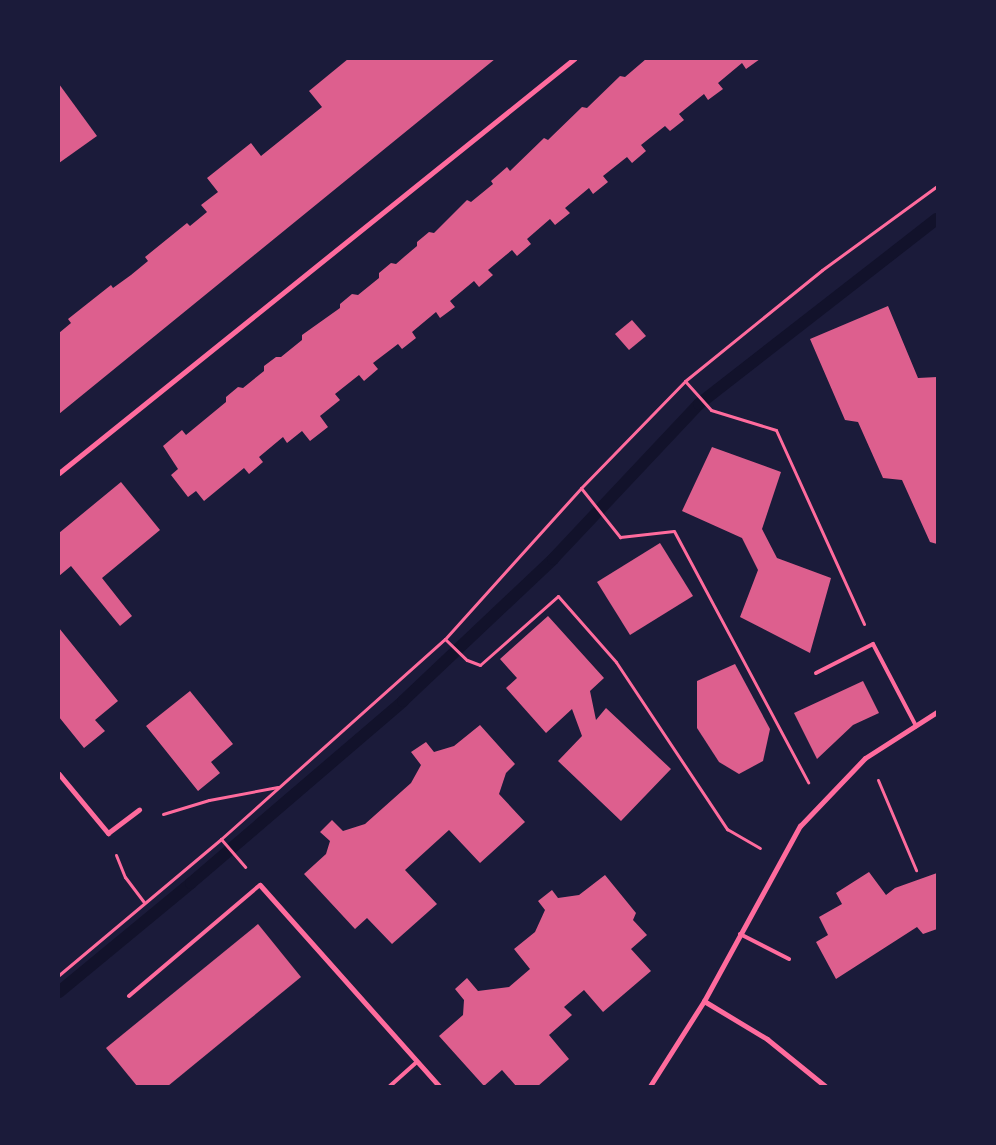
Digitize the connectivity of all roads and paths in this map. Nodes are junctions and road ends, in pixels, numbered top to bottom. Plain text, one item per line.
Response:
1 (574, 59) edge
2 (937, 186) edge
3 (685, 381) junction
4 (59, 473) edge
5 (581, 488) junction
6 (445, 639) junction
7 (873, 644) junction
8 (816, 673) dead end
9 (937, 712) edge
10 (916, 726) junction
11 (868, 756) junction
12 (59, 774) edge
13 (280, 787) junction
14 (820, 805) junction
15 (138, 810) joint
16 (108, 833) junction
17 (220, 839) junction
18 (781, 860) junction
19 (244, 865) dead end
20 (916, 870) dead end
21 (260, 885) joint
22 (144, 902) junction
23 (740, 934) junction
24 (788, 959) dead end
25 (59, 975) edge
26 (129, 996) dead end
27 (704, 1001) junction
28 (417, 1062) junction
29 (390, 1086) edge
30 (438, 1086) edge
31 (650, 1086) edge
32 (825, 1086) edge

1 - 4 street
2 - 3 path
3 - 5 path
3 - 7 path
5 - 6 path
5 - 14 path
6 - 13 path
6 - 18 path
7 - 8 lane
7 - 10 lane
9 - 10 street
10 - 11 street
11 - 14 street
11 - 20 path
12 - 16 street
13 - 15 path
13 - 17 path
14 - 18 street
15 - 16 street
16 - 22 path
17 - 19 path
17 - 22 path
18 - 23 street
21 - 26 lane
21 - 28 street
22 - 25 path
23 - 24 lane
23 - 27 street
27 - 31 street
27 - 32 street
28 - 29 lane
28 - 30 street

